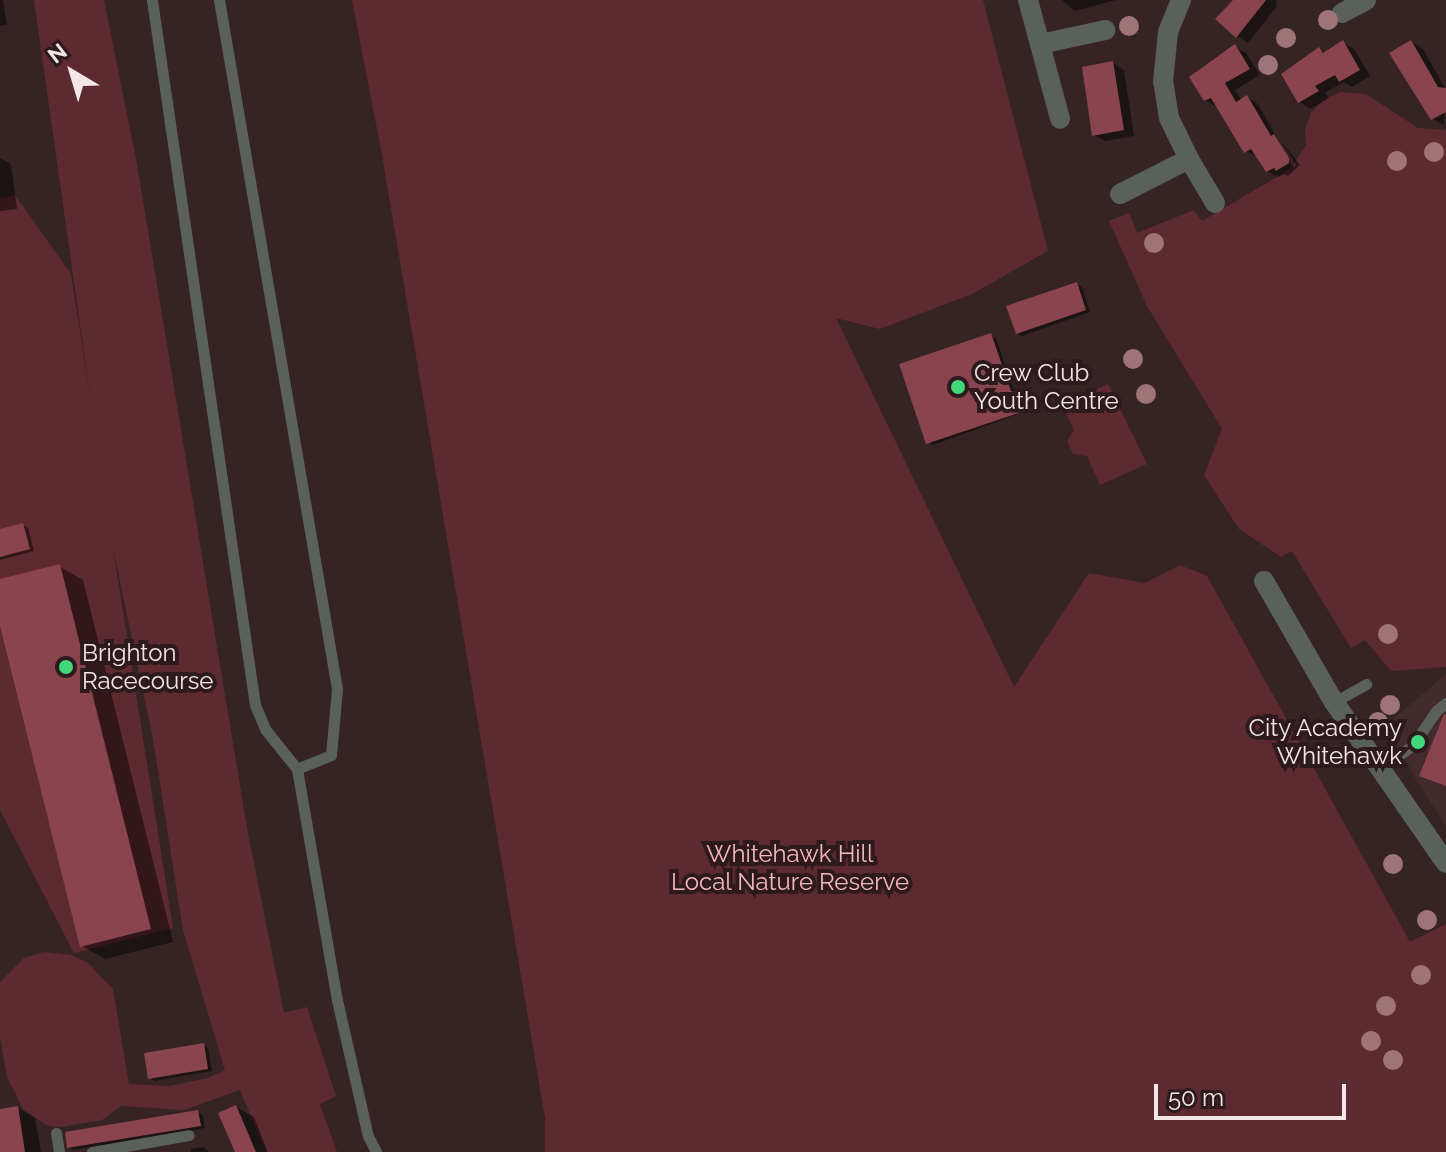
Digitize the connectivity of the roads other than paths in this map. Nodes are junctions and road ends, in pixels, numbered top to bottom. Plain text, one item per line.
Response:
1 (152, 0) edge
2 (219, 0) edge
3 (1028, 0) edge
4 (1181, 0) edge
5 (1366, 0) edge
6 (1342, 13) dead end
7 (1106, 30) dead end
8 (1040, 44) junction
9 (1060, 119) dead end
10 (1189, 159) junction
11 (1120, 194) dead end
12 (1215, 203) dead end
13 (1264, 581) dead end
14 (1366, 684) dead end
15 (1334, 702) junction
16 (1446, 703) edge
17 (297, 769) junction
18 (1380, 769) junction
19 (1446, 863) edge
20 (56, 1133) dead end
21 (189, 1135) dead end
22 (175, 1137) junction
23 (59, 1152) edge
24 (92, 1152) edge
25 (178, 1152) edge
26 (376, 1152) edge

1 - 17 lane
2 - 17 lane
3 - 8 street
4 - 10 street
5 - 6 street
7 - 8 street
8 - 9 street
10 - 11 street
10 - 12 street
13 - 15 street
14 - 15 lane
15 - 18 street
16 - 18 lane
17 - 26 lane
18 - 19 street
20 - 23 lane
21 - 22 lane
22 - 24 lane
22 - 25 lane

